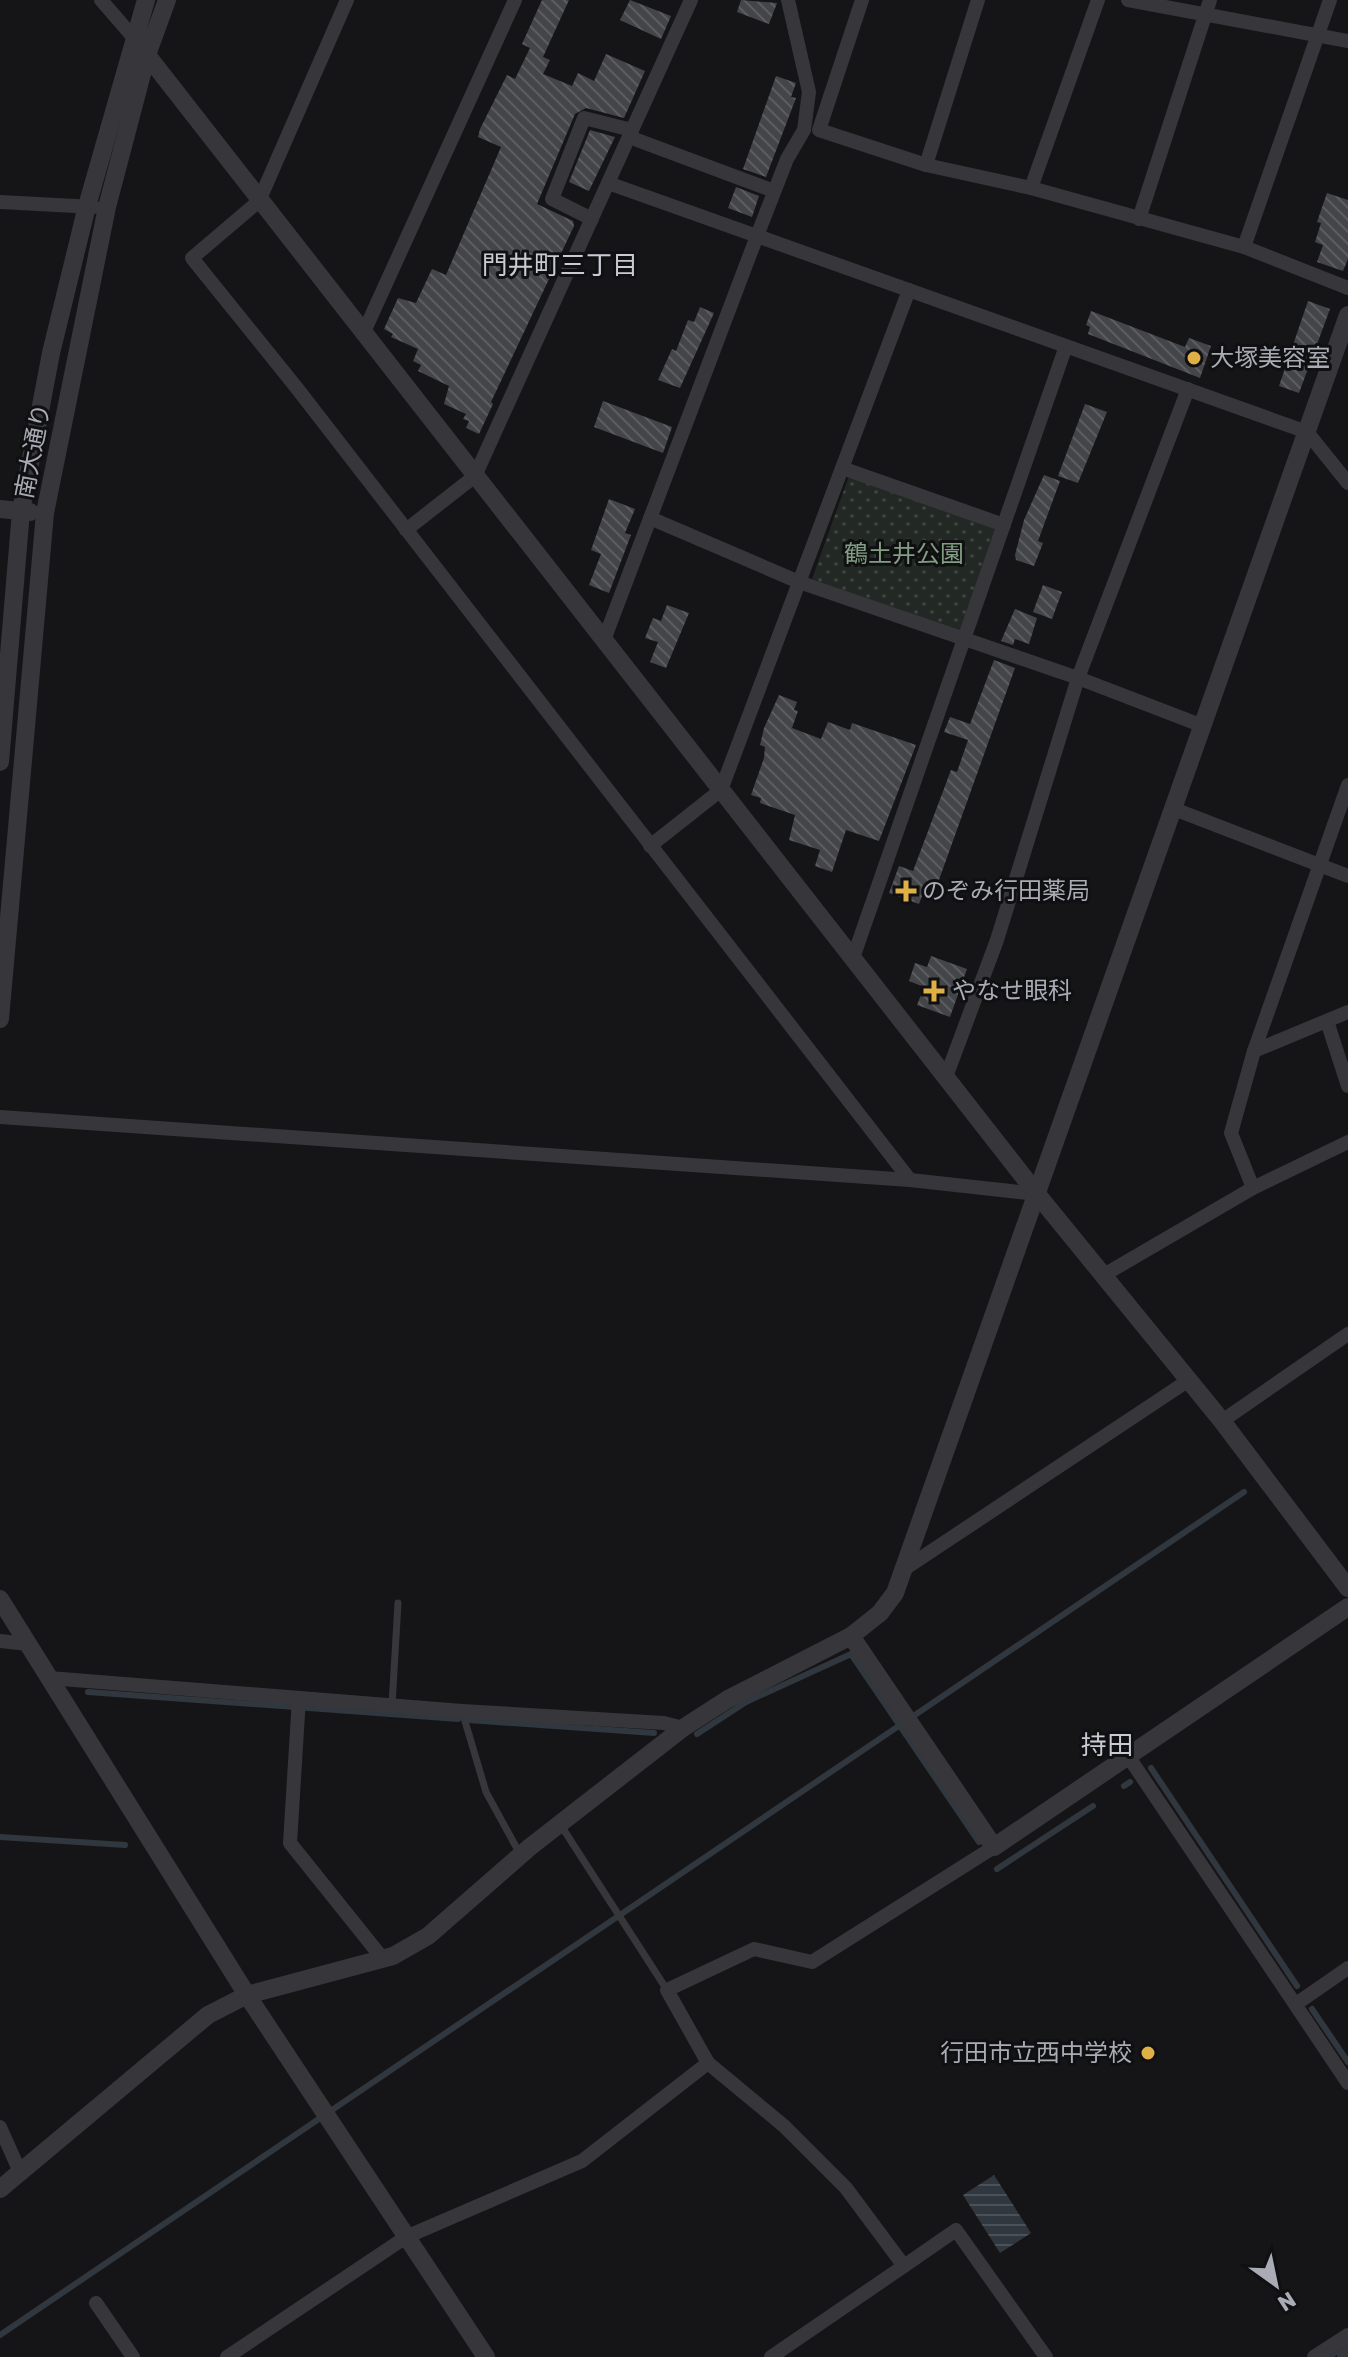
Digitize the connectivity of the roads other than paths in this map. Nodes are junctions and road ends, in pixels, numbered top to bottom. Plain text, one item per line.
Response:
1 (101, 0) edge
2 (146, 0) edge
3 (167, 0) edge
4 (347, 0) edge
5 (515, 0) edge
6 (788, 0) edge
7 (862, 0) edge
8 (978, 0) edge
9 (1098, 0) edge
10 (1128, 0) edge
11 (1330, 0) edge
12 (688, 1) edge
13 (1208, 7) edge
14 (133, 36) junction
15 (1318, 36) junction
16 (1348, 41) edge
17 (147, 55) junction
18 (812, 130) junction
19 (630, 134) junction
20 (926, 165) junction
21 (608, 183) junction
22 (1031, 188) junction
23 (774, 191) junction
24 (259, 201) junction
25 (0, 202) edge
26 (87, 206) junction
27 (107, 207) junction
28 (592, 219) junction
29 (1139, 219) junction
30 (757, 236) junction
31 (1244, 247) junction
32 (1348, 288) edge
33 (909, 290) junction
34 (1348, 315) edge
35 (363, 334) junction
36 (1066, 346) junction
37 (1188, 389) junction
38 (1307, 432) junction
39 (842, 468) junction
40 (475, 476) junction
41 (1348, 483) edge
42 (0, 509) edge
43 (21, 511) junction
44 (45, 513) junction
45 (650, 518) junction
46 (1004, 525) junction
47 (406, 530) junction
48 (799, 582) junction
49 (604, 640) junction
50 (964, 641) junction
51 (1078, 678) junction
52 (1203, 726) junction
53 (0, 762) edge
54 (1348, 785) edge
55 (721, 790) junction
56 (1174, 809) junction
57 (650, 846) junction
58 (1319, 866) junction
59 (1348, 876) edge
60 (853, 958) junction
61 (1348, 1012) edge
62 (0, 1019) edge
63 (1327, 1021) junction
64 (1254, 1051) junction
65 (946, 1077) junction
66 (1348, 1086) edge
67 (0, 1117) edge
68 (1348, 1142) edge
69 (910, 1180) junction
70 (1253, 1188) junction
71 (1037, 1194) junction
72 (1102, 1276) junction
73 (1348, 1334) edge
74 (1189, 1380) junction
75 (1222, 1421) junction
76 (906, 1568) junction
77 (1348, 1588) edge
78 (0, 1599) edge
79 (398, 1603) dead end
80 (1348, 1607) edge
81 (851, 1636) junction
82 (0, 1641) edge
83 (28, 1644) junction
84 (49, 1678) junction
85 (299, 1698) junction
86 (392, 1706) junction
87 (462, 1711) junction
88 (683, 1728) junction
89 (1128, 1756) junction
90 (560, 1824) junction
91 (994, 1847) junction
92 (521, 1856) junction
93 (383, 1959) junction
94 (1348, 1968) edge
95 (667, 1990) junction
96 (247, 1995) junction
97 (1296, 2004) junction
98 (708, 2063) junction
99 (1348, 2083) edge
100 (0, 2127) edge
101 (20, 2172) junction
102 (0, 2189) edge
103 (406, 2237) junction
104 (904, 2266) junction
105 (96, 2303) dead end
106 (1348, 2335) edge
107 (133, 2357) edge
108 (227, 2357) edge
109 (486, 2357) edge
110 (771, 2357) edge
111 (1046, 2357) edge
112 (1314, 2357) edge

1 - 14 street
2 - 14 street, 南大通り
3 - 17 street, 南大通り
4 - 24 street
5 - 35 street
6 - 18 street
7 - 18 street
8 - 20 street
9 - 22 street
10 - 13 street
11 - 15 street
12 - 19 street
13 - 15 street
13 - 29 street
14 - 17 street
14 - 26 street, 南大通り
15 - 16 street
15 - 31 street
17 - 24 street
17 - 27 street, 南大通り
18 - 20 street
18 - 23 street
19 - 21 street
19 - 23 street
19 - 28 street
20 - 22 street
21 - 28 street
21 - 30 street
22 - 29 street
23 - 30 street
24 - 35 street
24 - 47 street
25 - 26 street
26 - 27 street
26 - 43 street, 南大通り
27 - 44 street, 南大通り
28 - 40 street
29 - 31 street
30 - 33 street
30 - 45 street
31 - 32 street
33 - 36 street
33 - 39 street
34 - 38 street
35 - 40 street
36 - 37 street
36 - 46 street
37 - 38 street
37 - 51 street
38 - 41 street
38 - 52 street
39 - 46 street
39 - 48 street
40 - 47 street
40 - 49 street
42 - 43 street
43 - 44 street
43 - 53 street, 南大通り
44 - 62 street, 南大通り
45 - 48 street
45 - 49 street
46 - 50 street
47 - 57 street
48 - 50 street
48 - 55 street
49 - 55 street
50 - 51 street
50 - 60 street
51 - 52 street
51 - 65 street
52 - 56 street
54 - 58 street
55 - 57 street
55 - 60 street
56 - 58 street
56 - 71 street
57 - 69 street
58 - 59 street
58 - 64 street
60 - 65 street
61 - 63 street
63 - 64 street
63 - 66 street
64 - 70 street
65 - 71 street
67 - 69 street
68 - 70 street
69 - 71 street
70 - 72 street
71 - 72 street
71 - 76 street
72 - 74 street
73 - 75 street
74 - 75 street
74 - 76 street
75 - 77 street
76 - 81 street
78 - 83 street
79 - 86 lane
80 - 89 street
81 - 88 street
81 - 91 street
82 - 83 street
83 - 84 street
84 - 85 street
84 - 96 street
85 - 86 street
85 - 93 street
86 - 87 street
87 - 88 street
87 - 92 lane
88 - 90 street
89 - 91 street
89 - 97 street
90 - 92 street
90 - 95 lane
91 - 95 street
92 - 93 street
93 - 96 street
94 - 97 street
95 - 98 street
96 - 101 street
96 - 103 street
97 - 99 street
98 - 103 street
98 - 104 street
100 - 101 street
101 - 102 street
103 - 108 street
103 - 109 street
104 - 110 street
104 - 111 street
105 - 107 street
106 - 112 street

